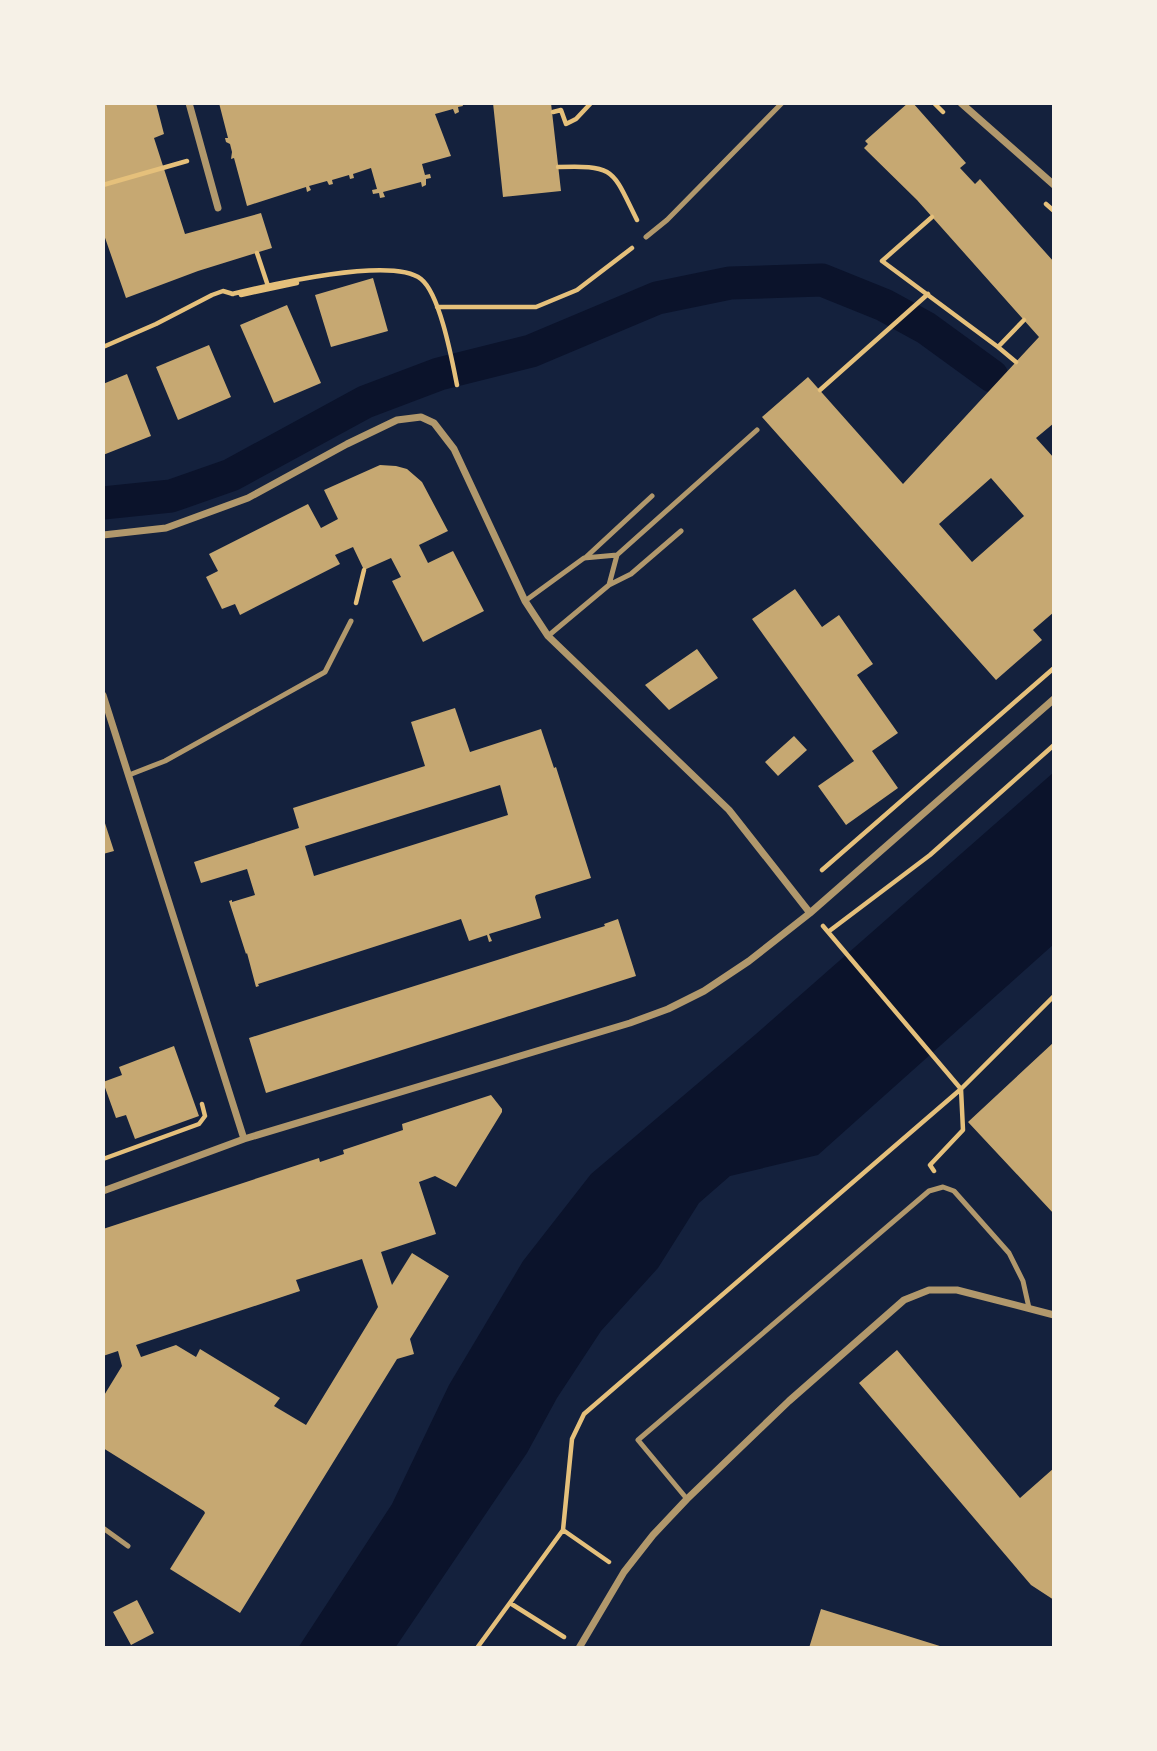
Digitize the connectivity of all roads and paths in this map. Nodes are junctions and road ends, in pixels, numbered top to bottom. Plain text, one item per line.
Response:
1 (188, 103) edge
2 (591, 103) edge
3 (782, 103) edge
4 (961, 103) edge
5 (552, 112) dead end
6 (164, 167) dead end
7 (558, 167) dead end
8 (103, 184) edge
9 (1054, 186) edge
10 (218, 208) dead end
11 (932, 217) dead end
12 (646, 237) junction
13 (257, 253) dead end
14 (301, 280) junction
15 (268, 286) junction
16 (232, 294) junction
17 (928, 294) junction
18 (438, 307) junction
19 (1024, 320) dead end
20 (103, 347) edge
21 (998, 347) junction
22 (1016, 362) dead end
23 (457, 384) dead end
24 (820, 390) dead end
25 (757, 430) dead end
26 (652, 496) dead end
27 (681, 531) dead end
28 (103, 535) edge
29 (617, 555) junction
30 (584, 558) junction
31 (365, 570) dead end
32 (609, 585) junction
33 (525, 601) junction
34 (351, 621) joint
35 (548, 636) junction
36 (1054, 668) edge
37 (103, 695) edge
38 (1054, 699) edge
39 (1054, 745) edge
40 (129, 775) junction
41 (822, 870) dead end
42 (810, 913) junction
43 (1054, 996) edge
44 (961, 1089) junction
45 (202, 1104) dead end
46 (244, 1139) junction
47 (103, 1159) edge
48 (943, 1187) junction
49 (103, 1191) edge
50 (1029, 1308) junction
51 (1054, 1315) edge
52 (687, 1499) junction
53 (103, 1528) edge
54 (564, 1530) junction
55 (128, 1546) dead end
56 (624, 1572) junction
57 (510, 1603) junction
58 (579, 1647) edge
59 (477, 1648) edge

1 - 10 street
2 - 5 path
3 - 12 lane
4 - 9 street
6 - 8 path
7 - 12 path
11 - 17 path
12 - 18 path
13 - 15 path
14 - 15 path
14 - 16 path
14 - 18 path
15 - 16 path
16 - 20 path
17 - 21 path
17 - 24 path
18 - 23 path
19 - 21 path
21 - 22 path
25 - 29 lane
26 - 30 lane
27 - 32 lane
28 - 33 street
29 - 30 lane
29 - 32 lane
30 - 33 lane
31 - 34 path
32 - 35 lane
33 - 35 street
34 - 40 lane
35 - 42 street
36 - 41 path
37 - 40 street
38 - 42 street
39 - 44 path
40 - 46 street
42 - 46 street
43 - 44 path
44 - 48 path
44 - 54 path
45 - 47 path
46 - 49 street
48 - 50 lane
48 - 52 lane
50 - 51 street
50 - 52 street
52 - 56 street
53 - 55 lane
54 - 56 path
54 - 57 path
56 - 58 street
57 - 58 path
57 - 59 path

